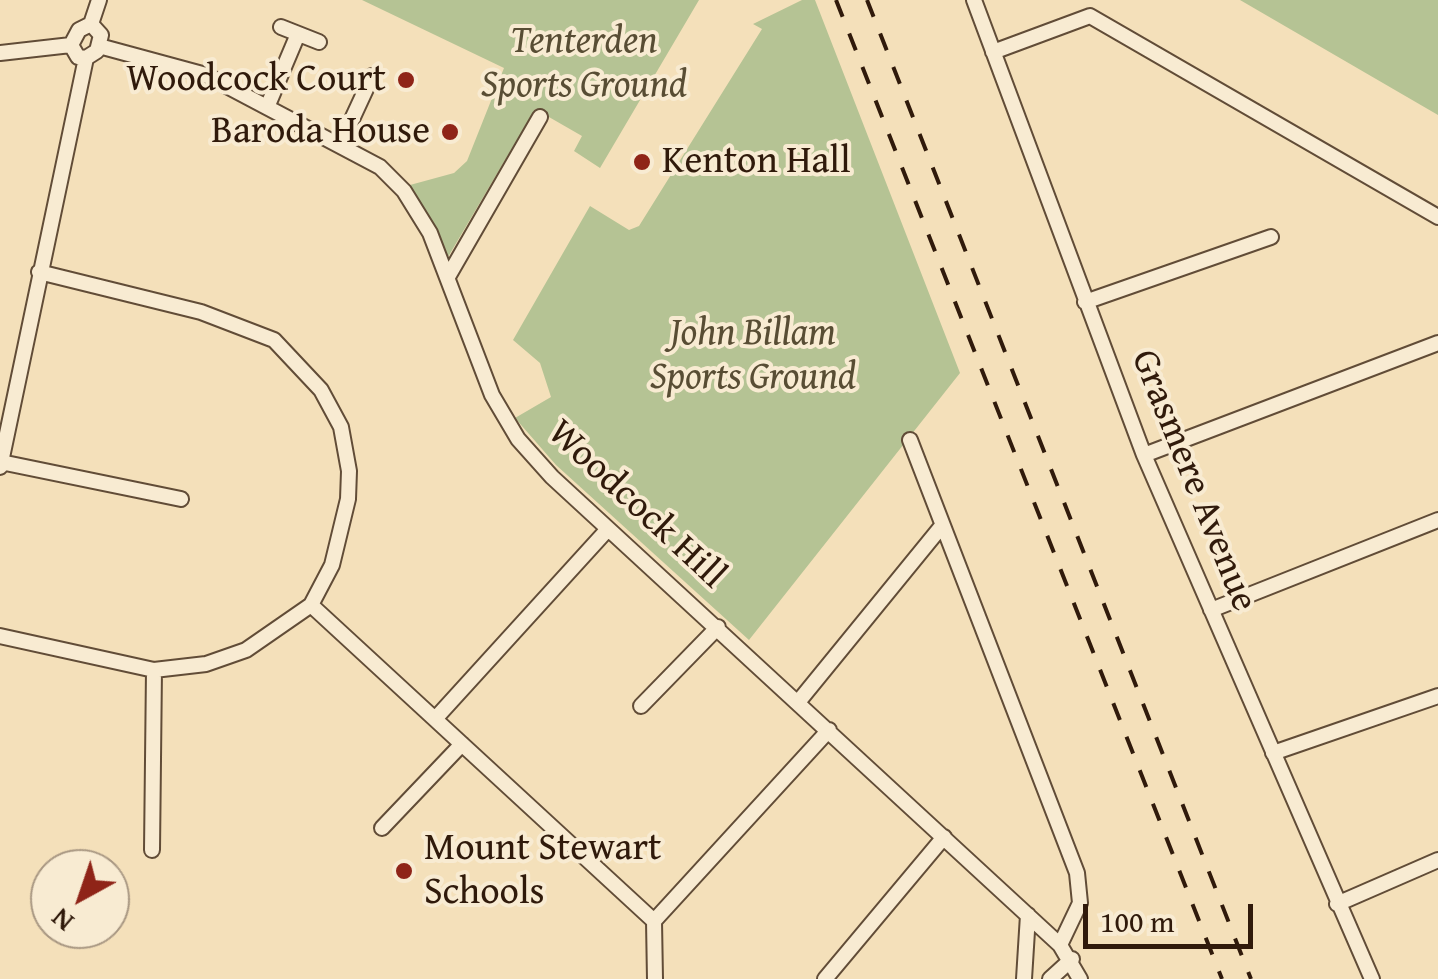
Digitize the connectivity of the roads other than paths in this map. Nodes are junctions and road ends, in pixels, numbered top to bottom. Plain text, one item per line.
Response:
1 (98, 0) edge
2 (974, 0) edge
3 (1092, 8) edge
4 (90, 24) junction
5 (281, 27) dead end
6 (298, 34) junction
7 (319, 42) dead end
8 (71, 45) junction
9 (99, 46) junction
10 (993, 52) junction
11 (0, 53) edge
12 (86, 58) junction
13 (372, 76) dead end
14 (268, 105) junction
15 (540, 117) dead end
16 (341, 143) junction
17 (1438, 217) edge
18 (1272, 238) dead end
19 (39, 272) junction
20 (449, 275) junction
21 (1085, 302) junction
22 (1438, 343) edge
23 (910, 440) dead end
24 (1144, 455) junction
25 (1, 464) edge
26 (181, 499) dead end
27 (1438, 520) edge
28 (942, 527) junction
29 (608, 529) junction
30 (310, 605) junction
31 (1210, 610) junction
32 (718, 627) junction
33 (0, 636) edge
34 (154, 670) junction
35 (1438, 696) edge
36 (799, 702) junction
37 (640, 706) dead end
38 (435, 719) junction
39 (828, 730) junction
40 (462, 744) junction
41 (1273, 753) junction
42 (382, 828) dead end
43 (944, 837) junction
44 (152, 850) dead end
45 (1438, 860) edge
46 (1338, 904) junction
47 (1028, 915) junction
48 (654, 922) junction
49 (1060, 944) junction
50 (1072, 960) junction
51 (655, 979) edge
52 (825, 979) edge
53 (1024, 979) edge
54 (1050, 979) edge
55 (1080, 979) edge
56 (1372, 979) edge

1 - 4 street
2 - 10 street, Grasmere Avenue
3 - 10 street
3 - 17 street
4 - 8 street
4 - 9 street
5 - 6 street
6 - 7 street
6 - 14 street
8 - 11 street
8 - 12 street
9 - 12 street
9 - 14 street, Woodcock Hill
10 - 21 street, Grasmere Avenue
12 - 19 street
13 - 16 street
14 - 16 street, Woodcock Hill
15 - 20 street
16 - 20 street, Woodcock Hill
18 - 21 street
19 - 25 street
19 - 30 street
20 - 29 street, Woodcock Hill
21 - 24 street, Grasmere Avenue
22 - 24 street
23 - 28 street
24 - 31 street, Grasmere Avenue
25 - 26 street
27 - 31 street
28 - 36 street
28 - 49 street
29 - 32 street, Woodcock Hill
29 - 38 street
30 - 34 street
30 - 38 street
31 - 41 street, Grasmere Avenue
32 - 36 street, Woodcock Hill
32 - 37 street
33 - 34 street
34 - 44 street
35 - 41 street
36 - 39 street, Woodcock Hill
38 - 40 street
39 - 43 street, Woodcock Hill
39 - 48 street
40 - 42 street
40 - 48 street
41 - 46 street, Grasmere Avenue
43 - 47 street, Woodcock Hill
43 - 52 street
45 - 46 street
46 - 56 street, Grasmere Avenue
47 - 49 street, Woodcock Hill
47 - 53 street
48 - 51 street
49 - 50 street, Woodcock Hill
50 - 54 street
50 - 55 street, Woodcock Hill

